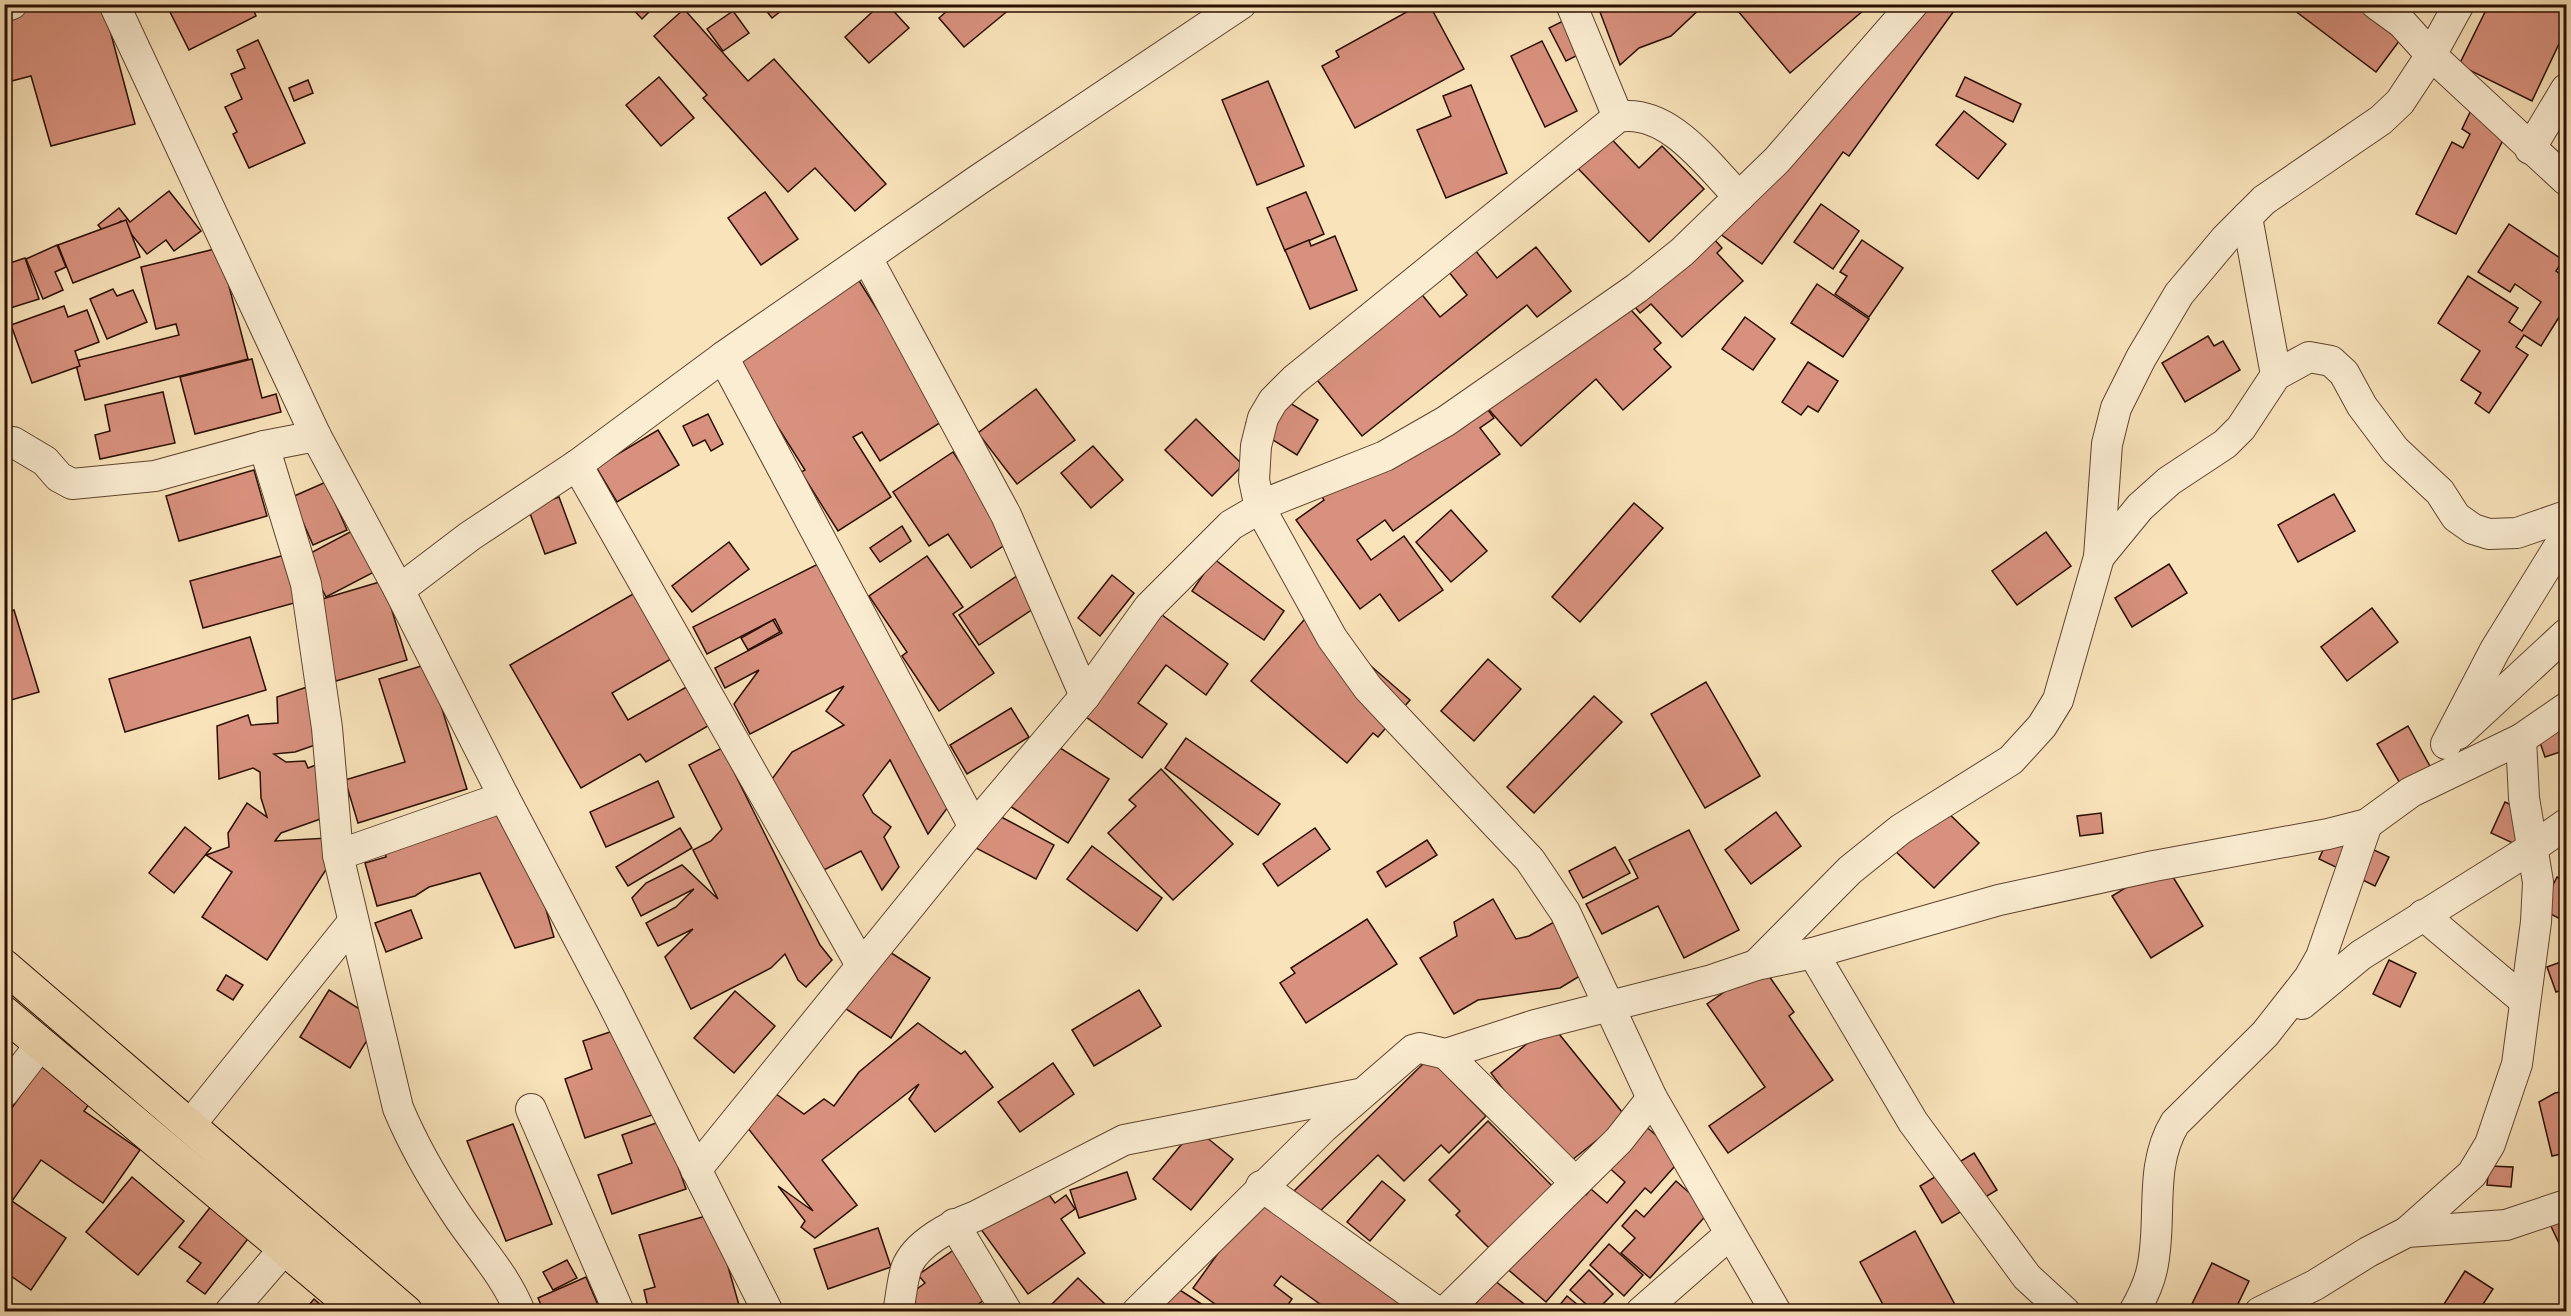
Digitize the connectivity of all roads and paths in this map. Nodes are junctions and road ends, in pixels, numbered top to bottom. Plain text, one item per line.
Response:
1 (12, 4) edge
2 (114, 4) edge
3 (1241, 4) edge
4 (1571, 4) edge
5 (1913, 4) edge
6 (2376, 4) edge
7 (2459, 4) edge
8 (4, 7) edge
9 (2431, 55) junction
10 (2566, 89) edge
11 (1618, 117) junction
12 (2530, 149) junction
13 (2566, 180) edge
14 (1739, 197) junction
15 (2247, 218) junction
16 (867, 258) junction
17 (723, 357) junction
18 (2276, 375) junction
19 (316, 436) junction
20 (4, 443) edge
21 (264, 446) junction
22 (577, 465) junction
23 (1260, 508) junction
24 (2566, 516) edge
25 (2566, 535) edge
26 (2099, 557) junction
27 (399, 590) junction
28 (2566, 634) edge
29 (1085, 696) junction
30 (2566, 708) edge
31 (2521, 739) junction
32 (2446, 744) junction
33 (2411, 792) junction
34 (504, 797) junction
35 (2367, 824) junction
36 (2566, 824) edge
37 (974, 827) junction
38 (2532, 848) junction
39 (338, 855) junction
40 (2423, 915) junction
41 (353, 922) junction
42 (1813, 953) junction
43 (861, 965) junction
44 (1756, 965) junction
45 (4, 966) edge
46 (2526, 1001) junction
47 (1608, 1006) junction
48 (4, 1013) edge
49 (2265, 1034) junction
50 (41, 1044) junction
51 (1446, 1054) junction
52 (4, 1092) edge
53 (1359, 1094) junction
54 (1652, 1098) junction
55 (531, 1108) dead end
56 (190, 1125) junction
57 (696, 1170) junction
58 (1575, 1182) junction
59 (1261, 1186) junction
60 (2566, 1205) edge
61 (954, 1224) junction
62 (2407, 1232) junction
63 (1730, 1234) junction
64 (285, 1248) junction
65 (1645, 1310) edge
66 (230, 1311) edge
67 (360, 1311) edge
68 (406, 1311) edge
69 (520, 1311) edge
70 (619, 1311) edge
71 (768, 1311) edge
72 (898, 1311) edge
73 (1007, 1311) edge
74 (1137, 1311) edge
75 (1437, 1311) edge
76 (1445, 1311) edge
77 (1776, 1311) edge
78 (2065, 1311) edge
79 (2134, 1311) edge
80 (2260, 1311) edge

1 - 8 street
2 - 19 street
3 - 16 street
4 - 11 street
5 - 14 street
6 - 9 street
7 - 9 street
9 - 12 street
9 - 15 street
10 - 12 street
11 - 14 street
11 - 23 street
12 - 13 street
14 - 23 street
15 - 18 street
15 - 26 street
16 - 17 street
16 - 29 street
17 - 22 street
17 - 37 street
18 - 24 street
18 - 26 street
19 - 21 street
19 - 27 street
20 - 21 street
21 - 39 street
22 - 27 street
22 - 43 street
23 - 29 street
23 - 47 street
25 - 32 street
26 - 44 street
27 - 34 street
28 - 32 street
29 - 37 street
30 - 31 street
31 - 33 street
31 - 38 street
32 - 33 street
33 - 35 street
34 - 39 street
34 - 57 street
35 - 42 street
35 - 49 street
36 - 38 street
37 - 43 street
38 - 40 street
38 - 46 street
39 - 41 street
40 - 46 street
40 - 49 street
41 - 56 street
41 - 69 street
42 - 44 street
42 - 78 street
43 - 57 street
44 - 47 street
45 - 56 highway
46 - 62 street
47 - 51 street
47 - 54 street
48 - 50 highway
49 - 79 street
50 - 52 street
50 - 64 highway
51 - 53 street
51 - 58 street
53 - 59 street
53 - 61 street
54 - 58 street
54 - 63 street
55 - 70 street
56 - 68 highway
57 - 71 street
58 - 76 street
59 - 74 street
59 - 75 street
60 - 62 street
61 - 72 street
61 - 73 street
62 - 80 street
63 - 65 street
63 - 77 street
64 - 66 street
64 - 67 highway

